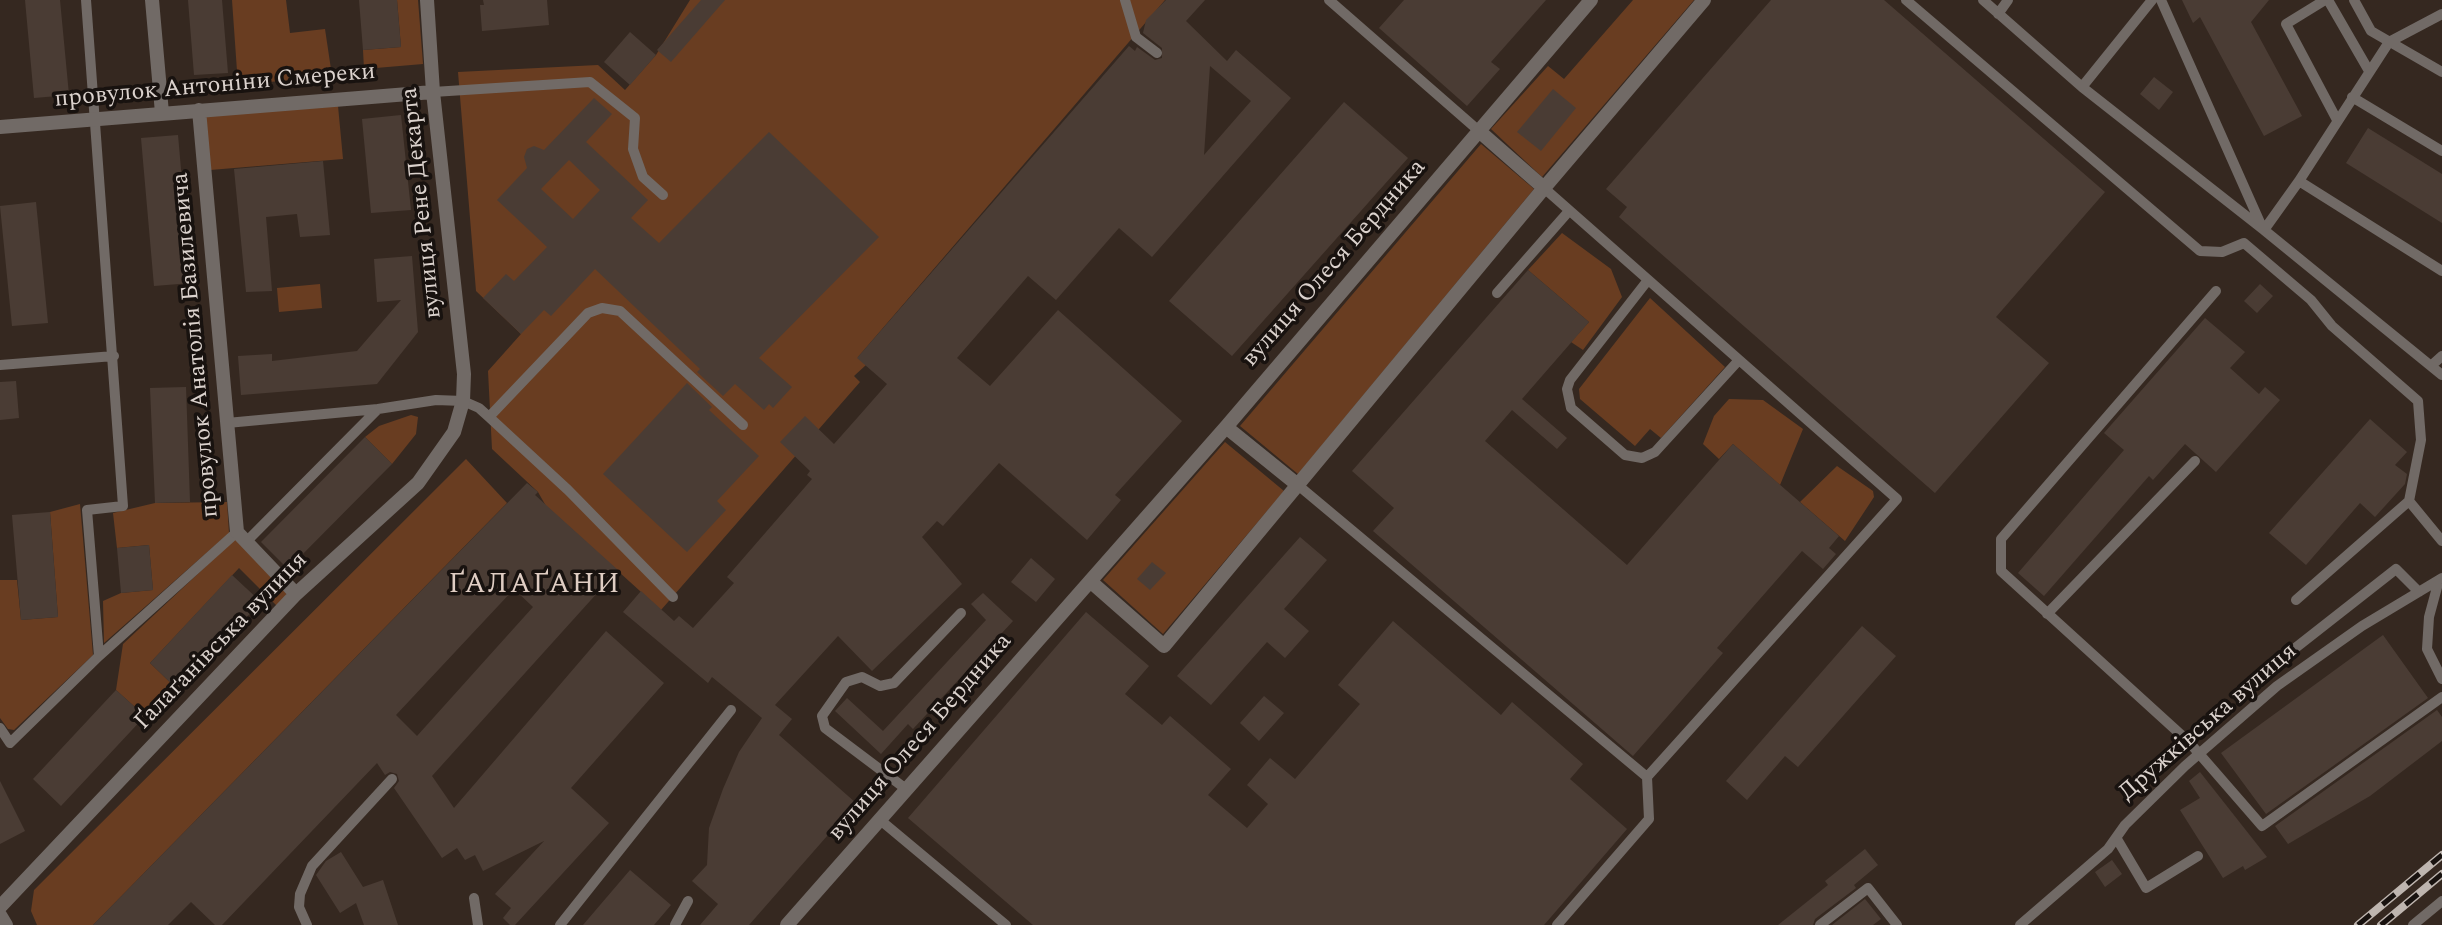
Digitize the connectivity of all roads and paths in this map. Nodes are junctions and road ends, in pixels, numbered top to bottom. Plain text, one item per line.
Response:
1 (86, 0) edge
2 (152, 0) edge
3 (427, 0) edge
4 (1125, 0) edge
5 (1329, 0) edge
6 (1591, 0) edge
7 (1704, 0) edge
8 (1906, 0) edge
9 (1983, 0) edge
10 (2008, 0) edge
11 (2152, 0) edge
12 (2161, 0) edge
13 (2326, 0) edge
14 (2354, 0) edge
15 (1998, 13) junction
16 (2442, 14) edge
17 (2389, 42) junction
18 (1157, 53) dead end
19 (2369, 71) junction
20 (2442, 72) edge
21 (2082, 87) junction
22 (433, 92) junction
23 (2352, 97) junction
24 (199, 110) junction
25 (162, 113) junction
26 (95, 119) junction
27 (2337, 120) junction
28 (0, 127) edge
29 (1479, 131) junction
30 (2442, 151) edge
31 (2299, 181) junction
32 (1544, 188) junction
33 (663, 195) dead end
34 (1569, 211) junction
35 (2264, 230) junction
36 (2442, 271) edge
37 (1648, 280) junction
38 (2216, 291) dead end
39 (1497, 293) dead end
40 (114, 356) junction
41 (2442, 356) edge
42 (1739, 360) junction
43 (0, 365) edge
44 (2431, 365) junction
45 (2442, 375) edge
46 (463, 401) junction
47 (378, 409) junction
48 (489, 417) junction
49 (227, 423) junction
50 (743, 425) dead end
51 (1226, 427) junction
52 (2195, 461) dead end
53 (1299, 486) junction
54 (2409, 501) junction
55 (241, 537) junction
56 (2442, 541) edge
57 (2441, 579) edge
58 (1090, 581) junction
59 (2419, 592) junction
60 (296, 594) junction
61 (673, 597) dead end
62 (2296, 600) dead end
63 (961, 613) dead end
64 (2047, 614) junction
65 (99, 656) junction
66 (2266, 671) dead end
67 (2442, 679) edge
68 (2442, 697) edge
69 (731, 710) dead end
70 (0, 728) edge
71 (2200, 753) junction
72 (1647, 777) junction
73 (392, 779) dead end
74 (906, 789) junction
75 (879, 820) junction
76 (2117, 839) junction
77 (2198, 856) dead end
78 (474, 898) dead end
79 (688, 901) dead end
80 (2442, 901) edge
81 (0, 907) edge
82 (0, 915) edge
83 (6, 925) edge
84 (307, 925) edge
85 (478, 925) edge
86 (560, 925) edge
87 (675, 925) edge
88 (787, 925) edge
89 (1006, 925) edge
90 (1558, 925) edge
91 (1820, 925) edge
92 (1897, 925) edge
93 (2020, 925) edge
94 (2413, 925) edge

1 - 26 lane
2 - 25 street
3 - 22 street, вулиця Рене Декарта
4 - 18 lane
5 - 29 lane
6 - 29 street, вулиця Олеся Бердника
7 - 32 street
8 - 54 lane
9 - 15 lane
10 - 15 lane
11 - 21 lane
12 - 35 lane
13 - 19 lane
13 - 27 lane
14 - 17 lane
15 - 21 lane
16 - 17 lane
17 - 19 lane
17 - 20 lane
19 - 23 lane
21 - 35 lane
22 - 24 street, провулок Антоніни Смереки
22 - 33 lane
22 - 46 street, вулиця Рене Декарта
23 - 27 lane
23 - 30 lane
24 - 25 street, провулок Антоніни Смереки
24 - 49 street, провулок Анатолія Базилевича
25 - 26 street, провулок Антоніни Смереки
26 - 28 street, провулок Антоніни Смереки
26 - 40 lane
27 - 31 lane
29 - 32 street
29 - 51 street, вулиця Олеся Бердника
31 - 35 lane
31 - 36 lane
32 - 34 lane
32 - 53 street
34 - 37 lane
34 - 39 lane
35 - 44 lane
37 - 42 lane
37 - 42 lane
38 - 64 lane
40 - 43 lane
40 - 65 lane
41 - 44 lane
42 - 72 lane
44 - 45 lane
46 - 47 lane
46 - 48 lane
46 - 60 street, Ґалаґанівська вулиця
47 - 49 lane
47 - 55 lane
48 - 50 lane
48 - 61 lane
49 - 55 street, провулок Анатолія Базилевича
51 - 53 street
51 - 58 street, вулиця Олеся Бердника
52 - 64 lane
53 - 58 street
53 - 72 lane
54 - 56 lane
54 - 62 lane
55 - 60 street, провулок Анатолія Базилевича
55 - 65 lane
57 - 59 lane, Дружківська вулиця
57 - 67 lane
58 - 74 street, вулиця Олеся Бердника
59 - 66 lane
59 - 71 lane, Дружківська вулиця
60 - 81 street, Ґалаґанівська вулиця
63 - 74 lane
64 - 71 lane
65 - 70 lane
68 - 71 lane
69 - 86 lane
71 - 76 lane, Дружківська вулиця
72 - 90 lane
73 - 84 lane
74 - 75 street, вулиця Олеся Бердника
75 - 88 street, вулиця Олеся Бердника
75 - 89 lane
76 - 77 lane
76 - 93 lane, Дружківська вулиця
78 - 85 lane
79 - 87 lane
80 - 94 lane
82 - 83 street
91 - 92 lane

